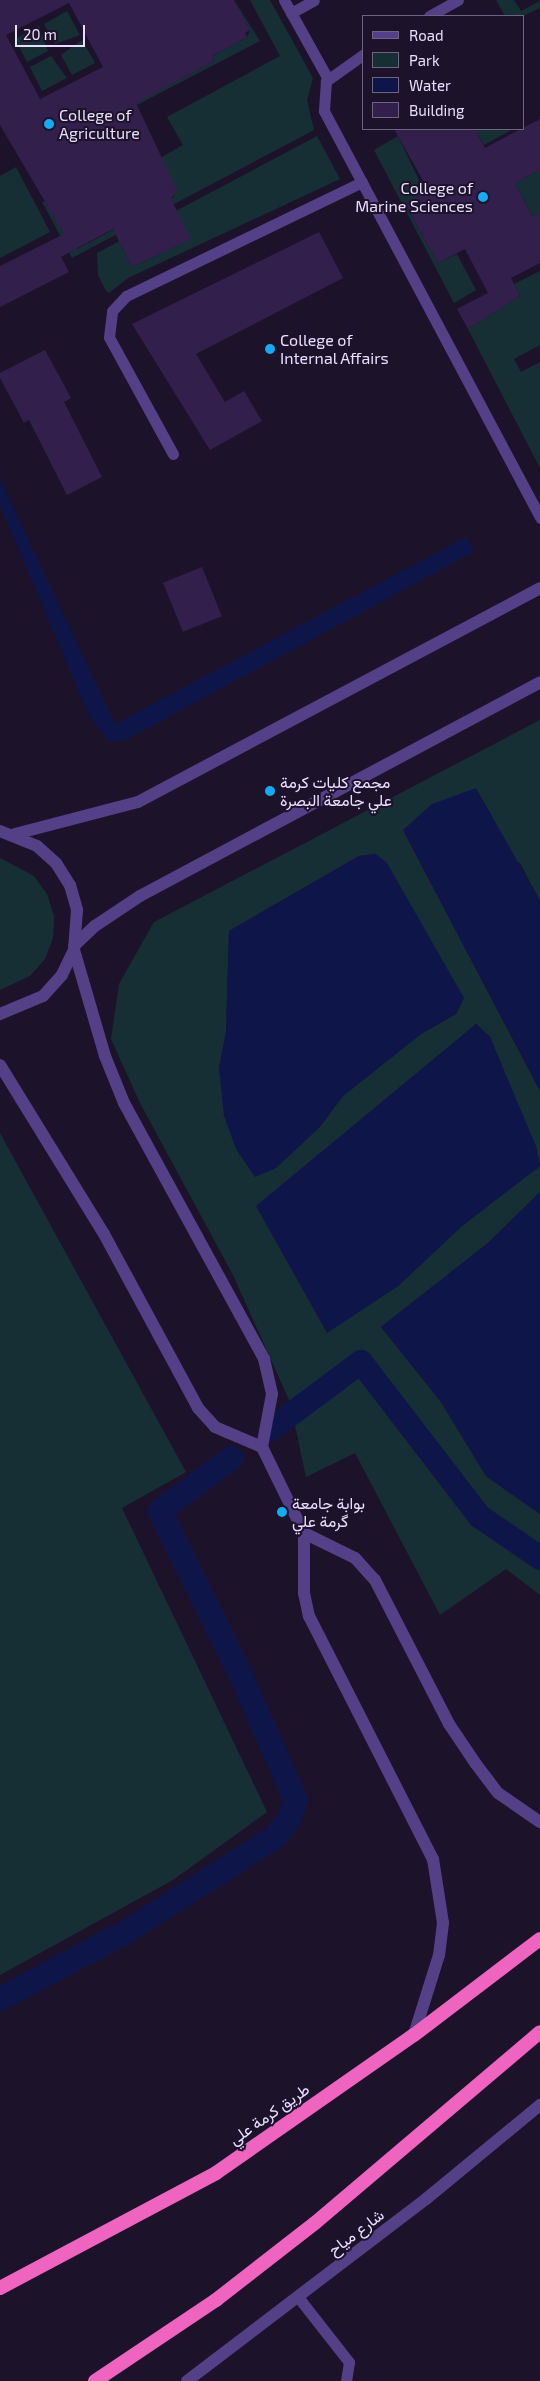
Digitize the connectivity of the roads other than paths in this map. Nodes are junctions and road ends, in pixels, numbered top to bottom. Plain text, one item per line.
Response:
1 (284, 0) edge
2 (314, 0) edge
3 (458, 0) edge
4 (292, 13) junction
5 (431, 15) edge
6 (362, 55) edge
7 (328, 78) junction
8 (362, 182) junction
9 (173, 454) dead end
10 (540, 518) edge
11 (540, 588) edge
12 (540, 682) edge
13 (5, 829) edge
14 (74, 948) junction
15 (0, 1014) edge
16 (0, 1065) edge
17 (262, 1447) junction
18 (304, 1533) junction
19 (540, 1822) edge
20 (540, 1939) edge
21 (540, 2032) edge
22 (414, 2035) junction
23 (540, 2105) edge
24 (0, 2288) edge
25 (298, 2297) junction
26 (95, 2381) edge
27 (187, 2381) edge
28 (346, 2381) edge

1 - 4 lane
2 - 4 lane
3 - 5 lane
4 - 7 lane
6 - 7 lane
7 - 8 lane
8 - 9 lane
8 - 10 lane
11 - 13 street
12 - 14 street
13 - 14 street
14 - 15 street
14 - 17 street
16 - 17 street
17 - 18 street
18 - 19 street
18 - 22 street
20 - 22 highway, طريق كرمة علي
21 - 26 highway
22 - 24 highway, طريق كرمة علي
23 - 25 street, شارع مياح
25 - 27 street, شارع مياح
25 - 28 lane

